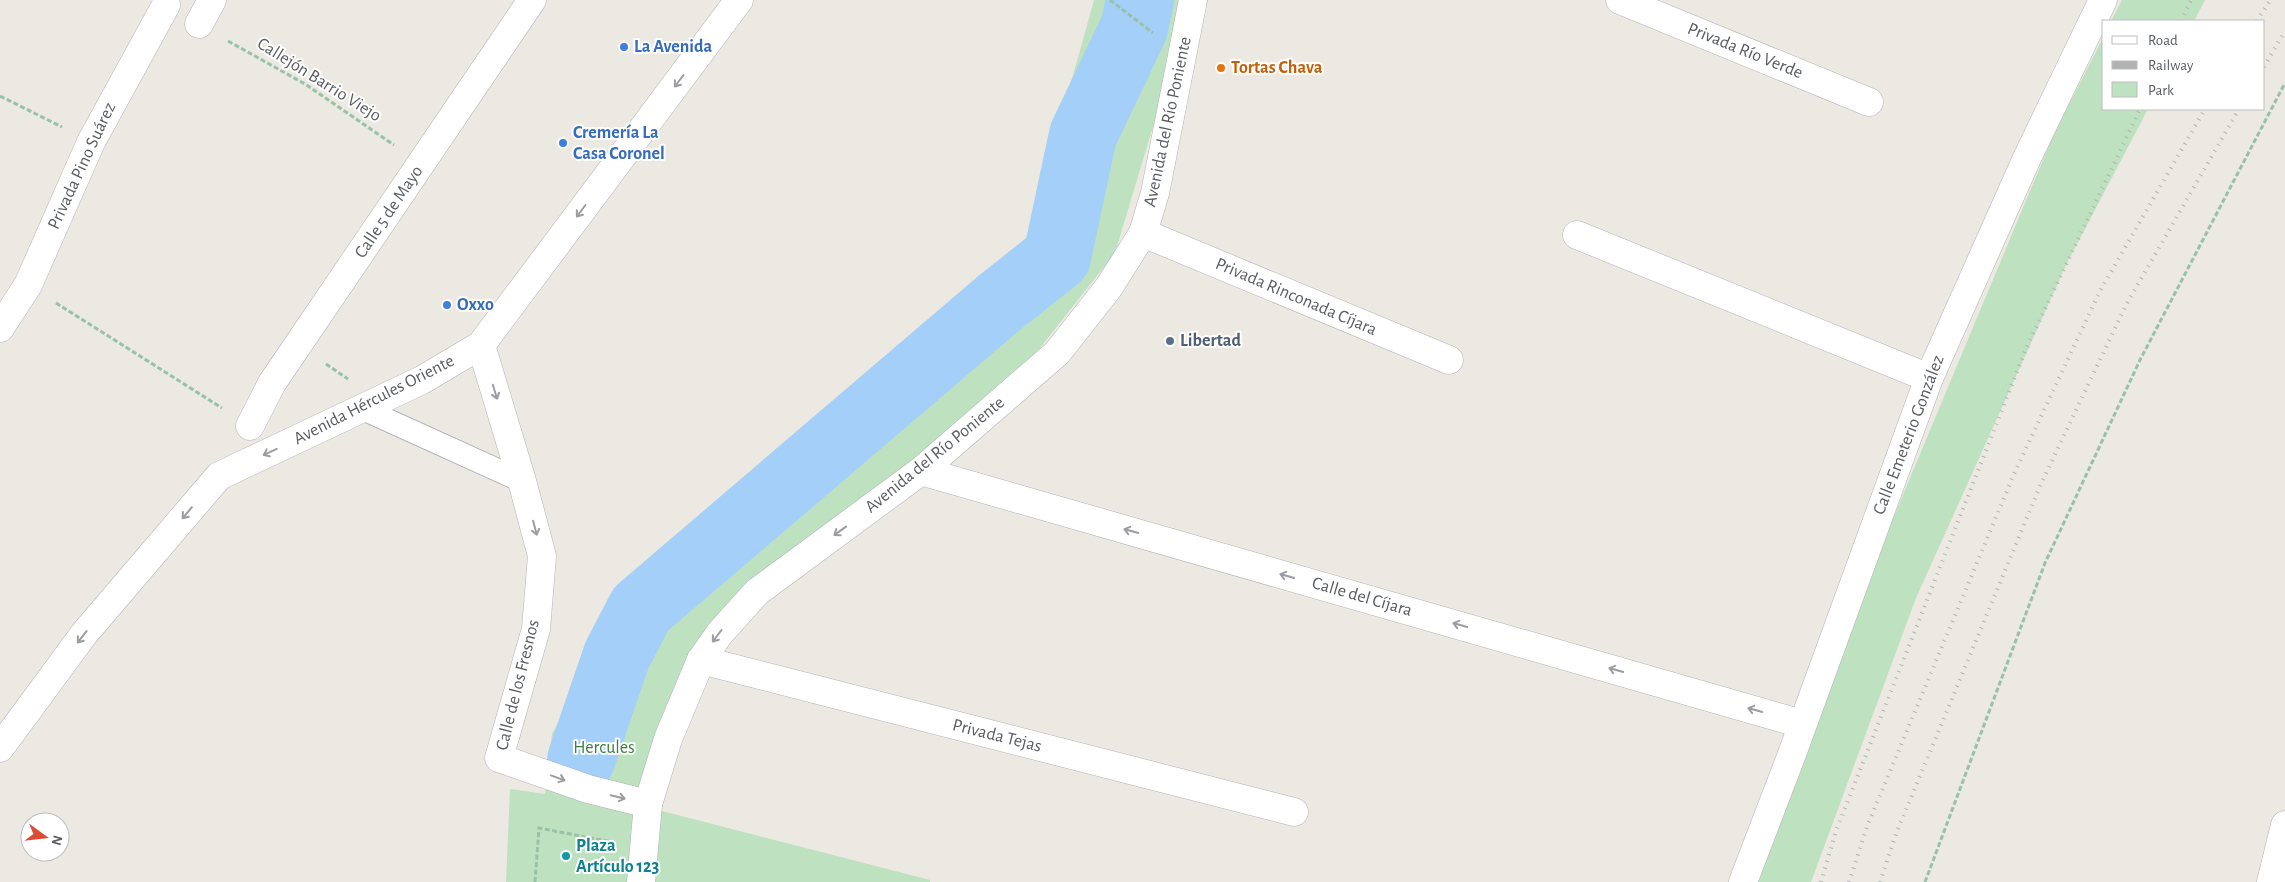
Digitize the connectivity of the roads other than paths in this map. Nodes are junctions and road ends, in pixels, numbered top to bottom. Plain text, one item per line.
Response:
1 (212, 0) edge
2 (532, 0) edge
3 (739, 0) edge
4 (1193, 0) edge
5 (1620, 0) edge
6 (2103, 0) edge
7 (166, 5) dead end
8 (199, 24) road end
9 (1869, 102) dead end
10 (1143, 233) junction
11 (1577, 235) dead end
12 (0, 328) edge
13 (481, 345) junction
14 (1449, 360) dead end
15 (1929, 378) junction
16 (361, 408) junction
17 (250, 426) road end
18 (922, 471) junction
19 (522, 481) junction
20 (701, 660) junction
21 (1802, 724) junction
22 (0, 748) edge
23 (648, 804) junction
24 (1294, 812) dead end
25 (2285, 825) edge
26 (641, 882) edge
27 (1743, 882) edge
28 (2271, 882) edge

1 - 8 street
2 - 17 street, Calle 5 de Mayo
3 -> 13 street, Avenida Hércules Oriente
4 - 10 street, Avenida del Río Poniente
5 - 9 street, Privada Río Verde
6 - 15 street, Calle Emeterio González
7 - 12 street, Privada Pino Suárez
10 - 14 street, Privada Rinconada Cíjara
10 - 18 street, Avenida del Río Poniente
11 - 15 street
13 - 16 street, Avenida Hércules Oriente
13 -> 19 street, Calle de los Fresnos
15 - 21 street, Calle Emeterio González
16 - 19 lane
16 -> 22 street, Avenida Hércules Oriente
18 -> 20 street, Avenida del Río Poniente
21 -> 18 street, Calle del Cíjara
19 -> 23 street, Calle de los Fresnos
20 - 23 street, Avenida del Río Poniente
20 - 24 street, Privada Tejas
21 - 27 street, Calle Emeterio González
23 - 26 street, Avenida del Río Poniente
25 - 28 street

